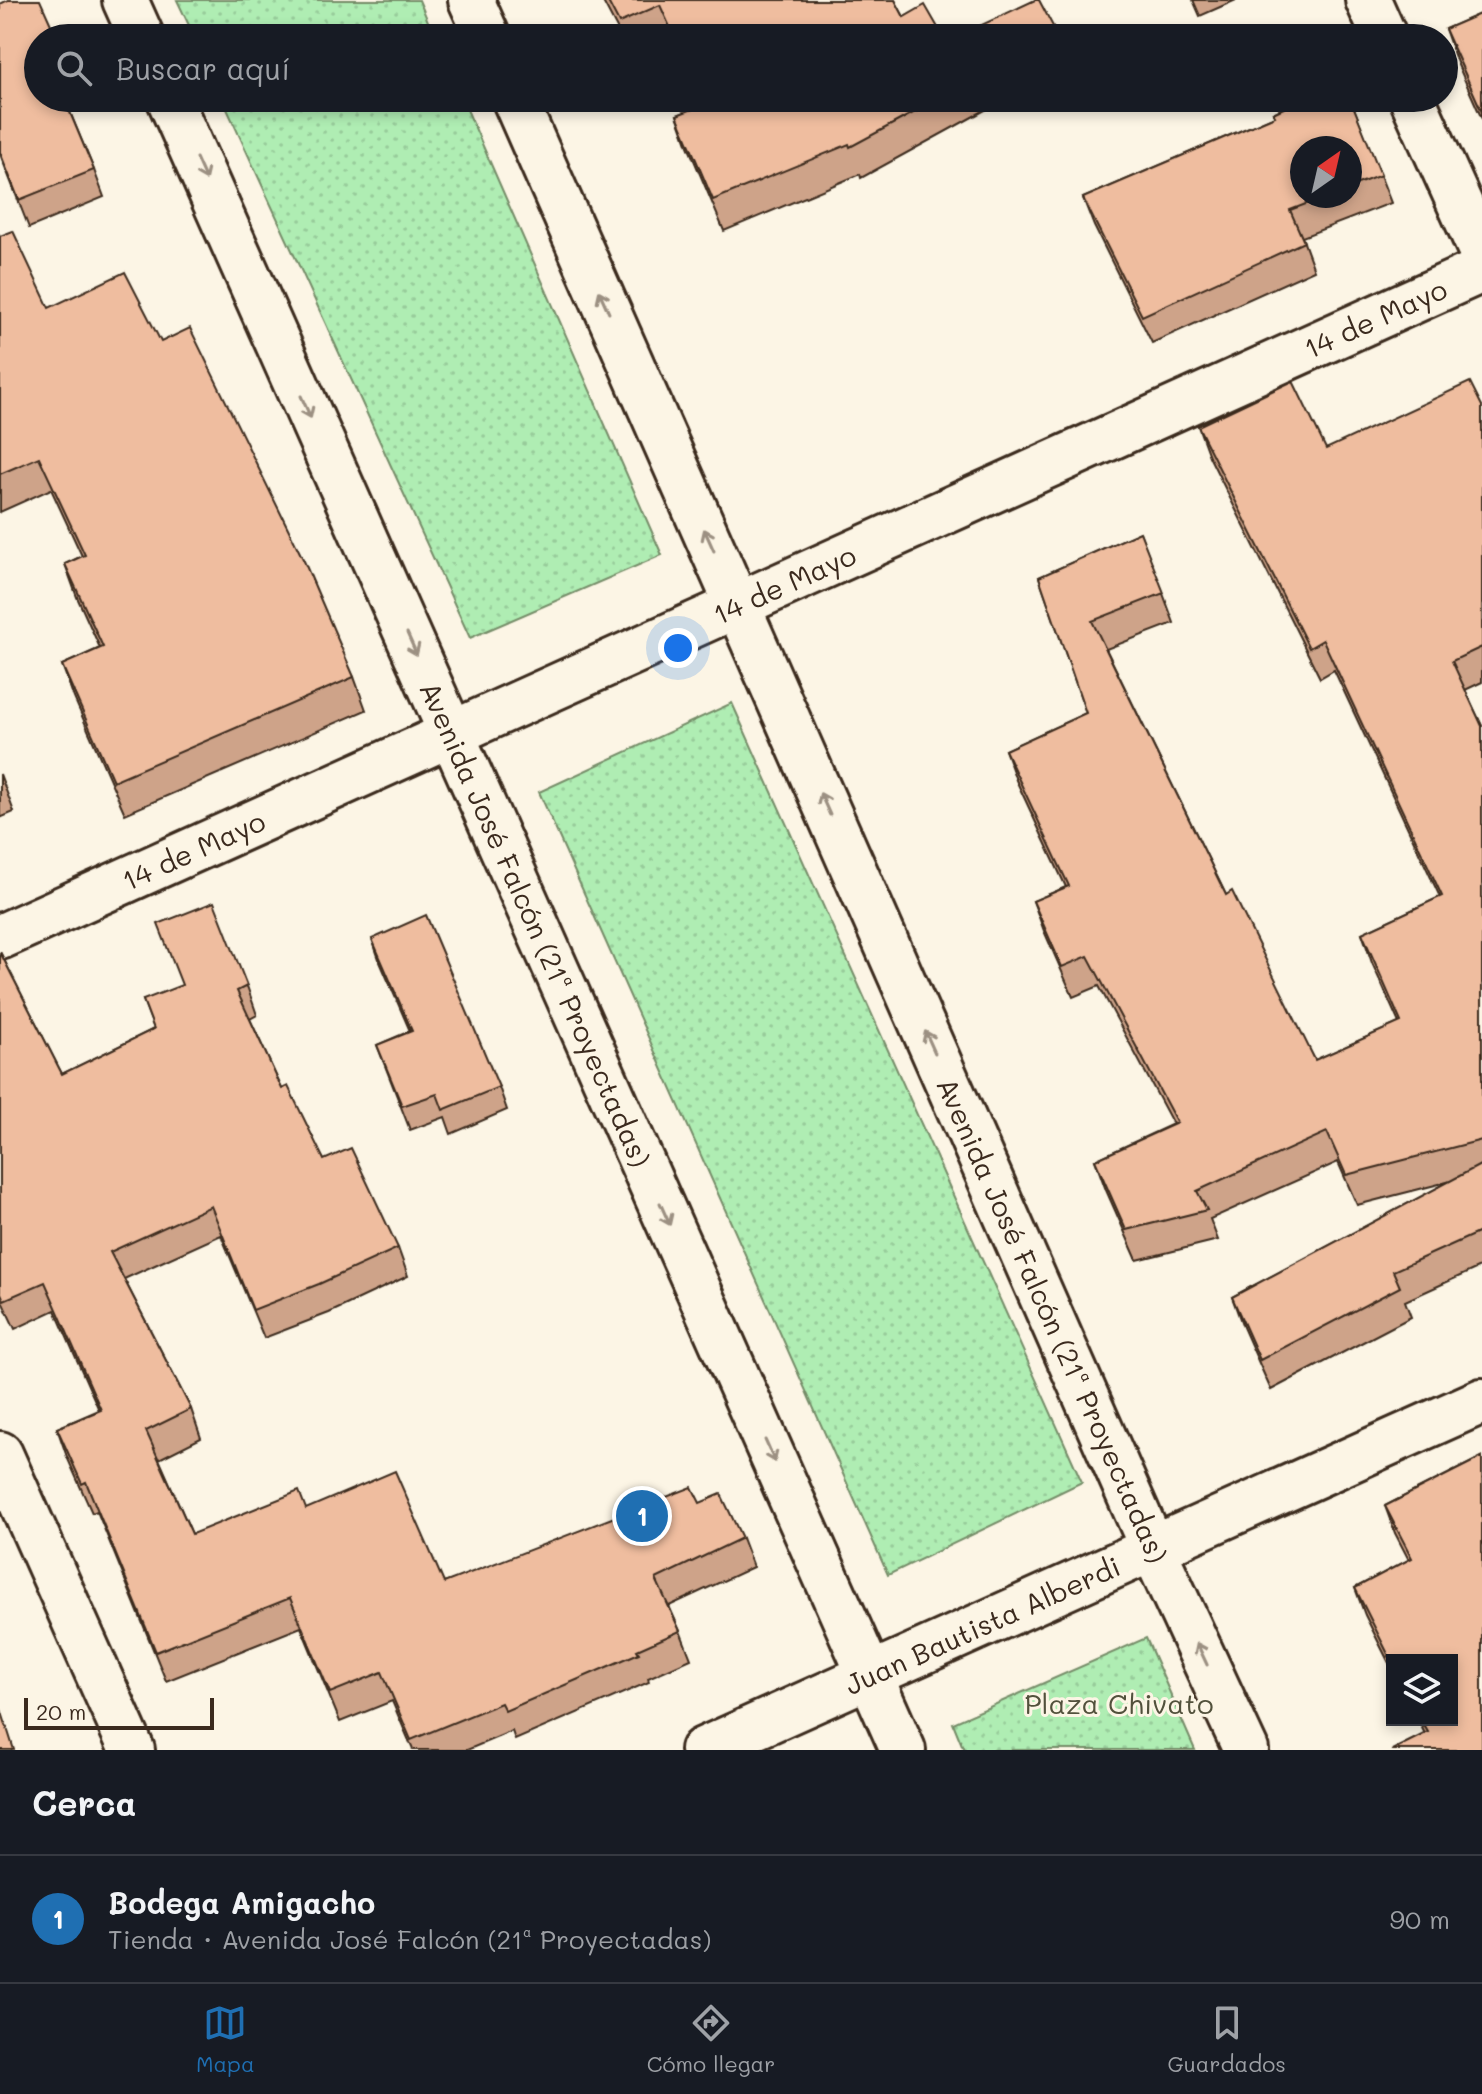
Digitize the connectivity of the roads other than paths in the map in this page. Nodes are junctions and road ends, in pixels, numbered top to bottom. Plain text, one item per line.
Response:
1 (125, 0) edge
2 (471, 0) edge
3 (1368, 0) edge
4 (136, 24) edge
5 (482, 24) edge
6 (1379, 24) edge
7 (175, 112) edge
8 (520, 112) edge
9 (1418, 112) edge
10 (1482, 253) edge
11 (1482, 270) edge
12 (737, 604) junction
13 (451, 733) junction
14 (0, 937) edge
15 (1482, 1401) edge
16 (0, 1454) edge
17 (1153, 1549) junction
18 (870, 1675) junction
19 (132, 1750) edge
20 (703, 1750) edge
21 (903, 1750) edge
22 (1246, 1750) edge

1 - 4 main road
2 - 5 main road
3 - 6 main road
7 -> 13 main road, Avenida José Falcón (21ª Proyectadas)
12 -> 8 main road, Avenida José Falcón (21ª Proyectadas)
9 - 10 main road
11 - 12 main road, 14 de Mayo
12 - 13 main road, 14 de Mayo
17 -> 12 main road, Avenida José Falcón (21ª Proyectadas)
13 - 14 main road, 14 de Mayo
13 -> 18 main road, Avenida José Falcón (21ª Proyectadas)
15 - 17 main road, Juan Bautista Alberdi
16 - 19 main road
17 - 18 main road, Juan Bautista Alberdi
22 -> 17 main road, Avenida José Falcón (21ª Proyectadas)
18 - 20 main road, Juan Bautista Alberdi
18 - 21 main road, Avenida José Falcón (21ª Proyectadas)

